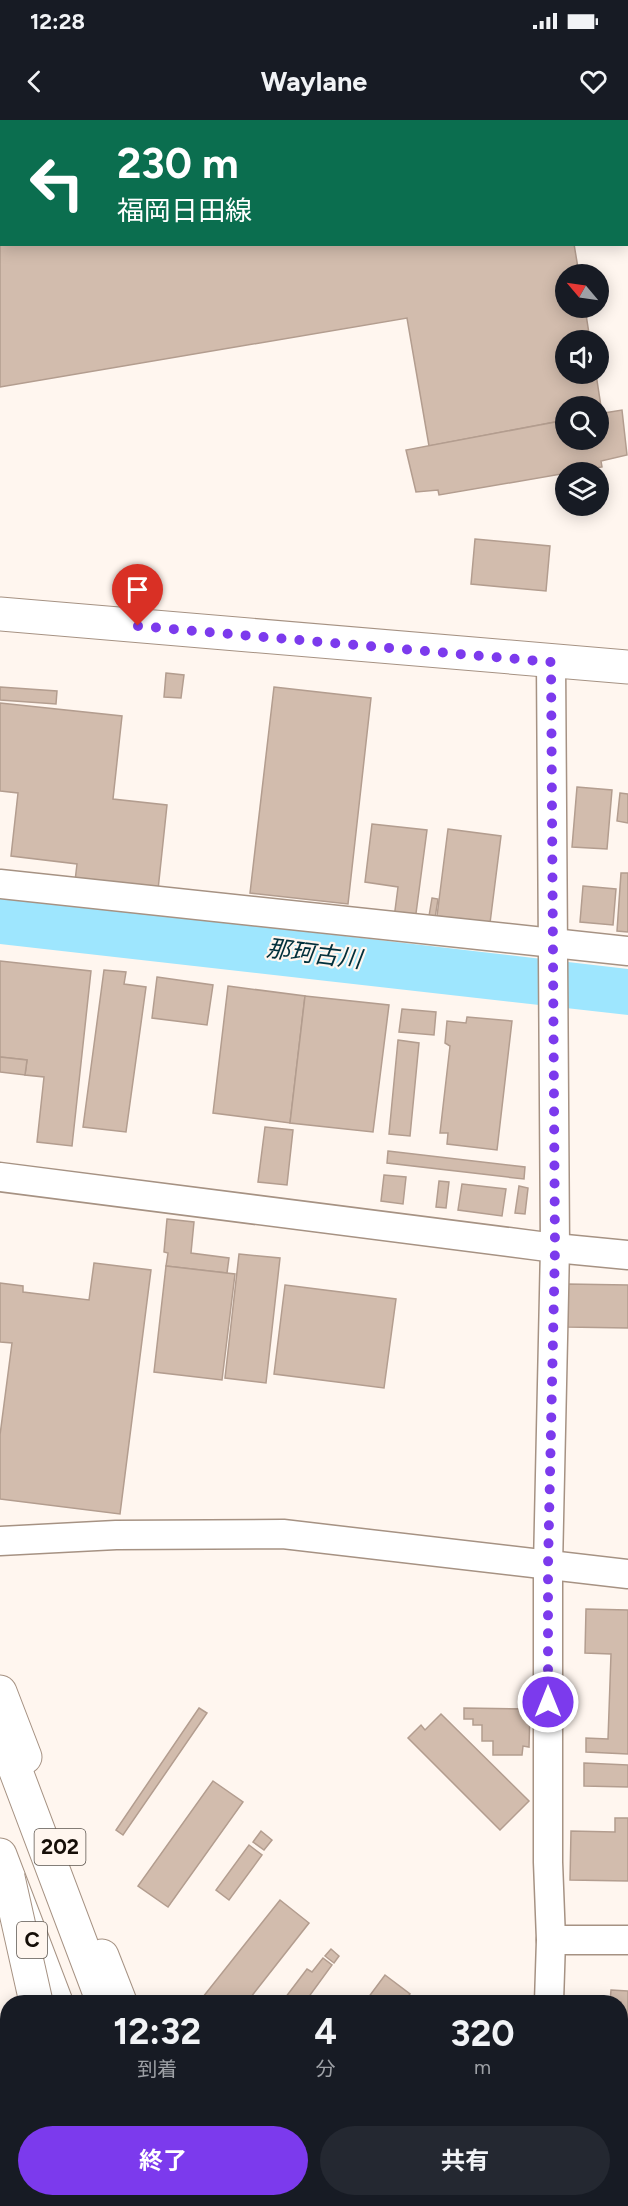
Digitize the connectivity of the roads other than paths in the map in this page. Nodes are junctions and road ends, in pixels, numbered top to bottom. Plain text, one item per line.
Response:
1 (0, 614) edge
2 (551, 662) junction
3 (628, 667) edge
4 (0, 884) edge
5 (553, 943) junction
6 (628, 951) edge
7 (0, 1177) edge
8 (555, 1248) junction
9 (628, 1255) edge
10 (0, 1541) edge
11 (548, 1566) junction
12 (628, 1574) edge
13 (0, 1692) edge
14 (0, 1729) edge
15 (3, 1872) edge
16 (551, 1940) junction
17 (628, 1940) edge
18 (34, 1995) edge
19 (43, 1995) edge
20 (53, 1995) edge
21 (100, 1995) edge
22 (117, 1995) edge
23 (549, 1995) edge

1 - 2 main road
2 - 3 main road
2 - 5 street
4 - 5 street
5 - 6 street
5 - 8 street
7 - 8 street
8 - 9 street
8 - 11 street
10 - 11 street
11 - 12 street
11 - 16 street
13 - 22 main road, 202
14 - 21 main road, C
15 - 18 main road, bridge
15 - 19 main road
15 - 20 main road, C, bridge
16 - 17 street
16 - 23 street

